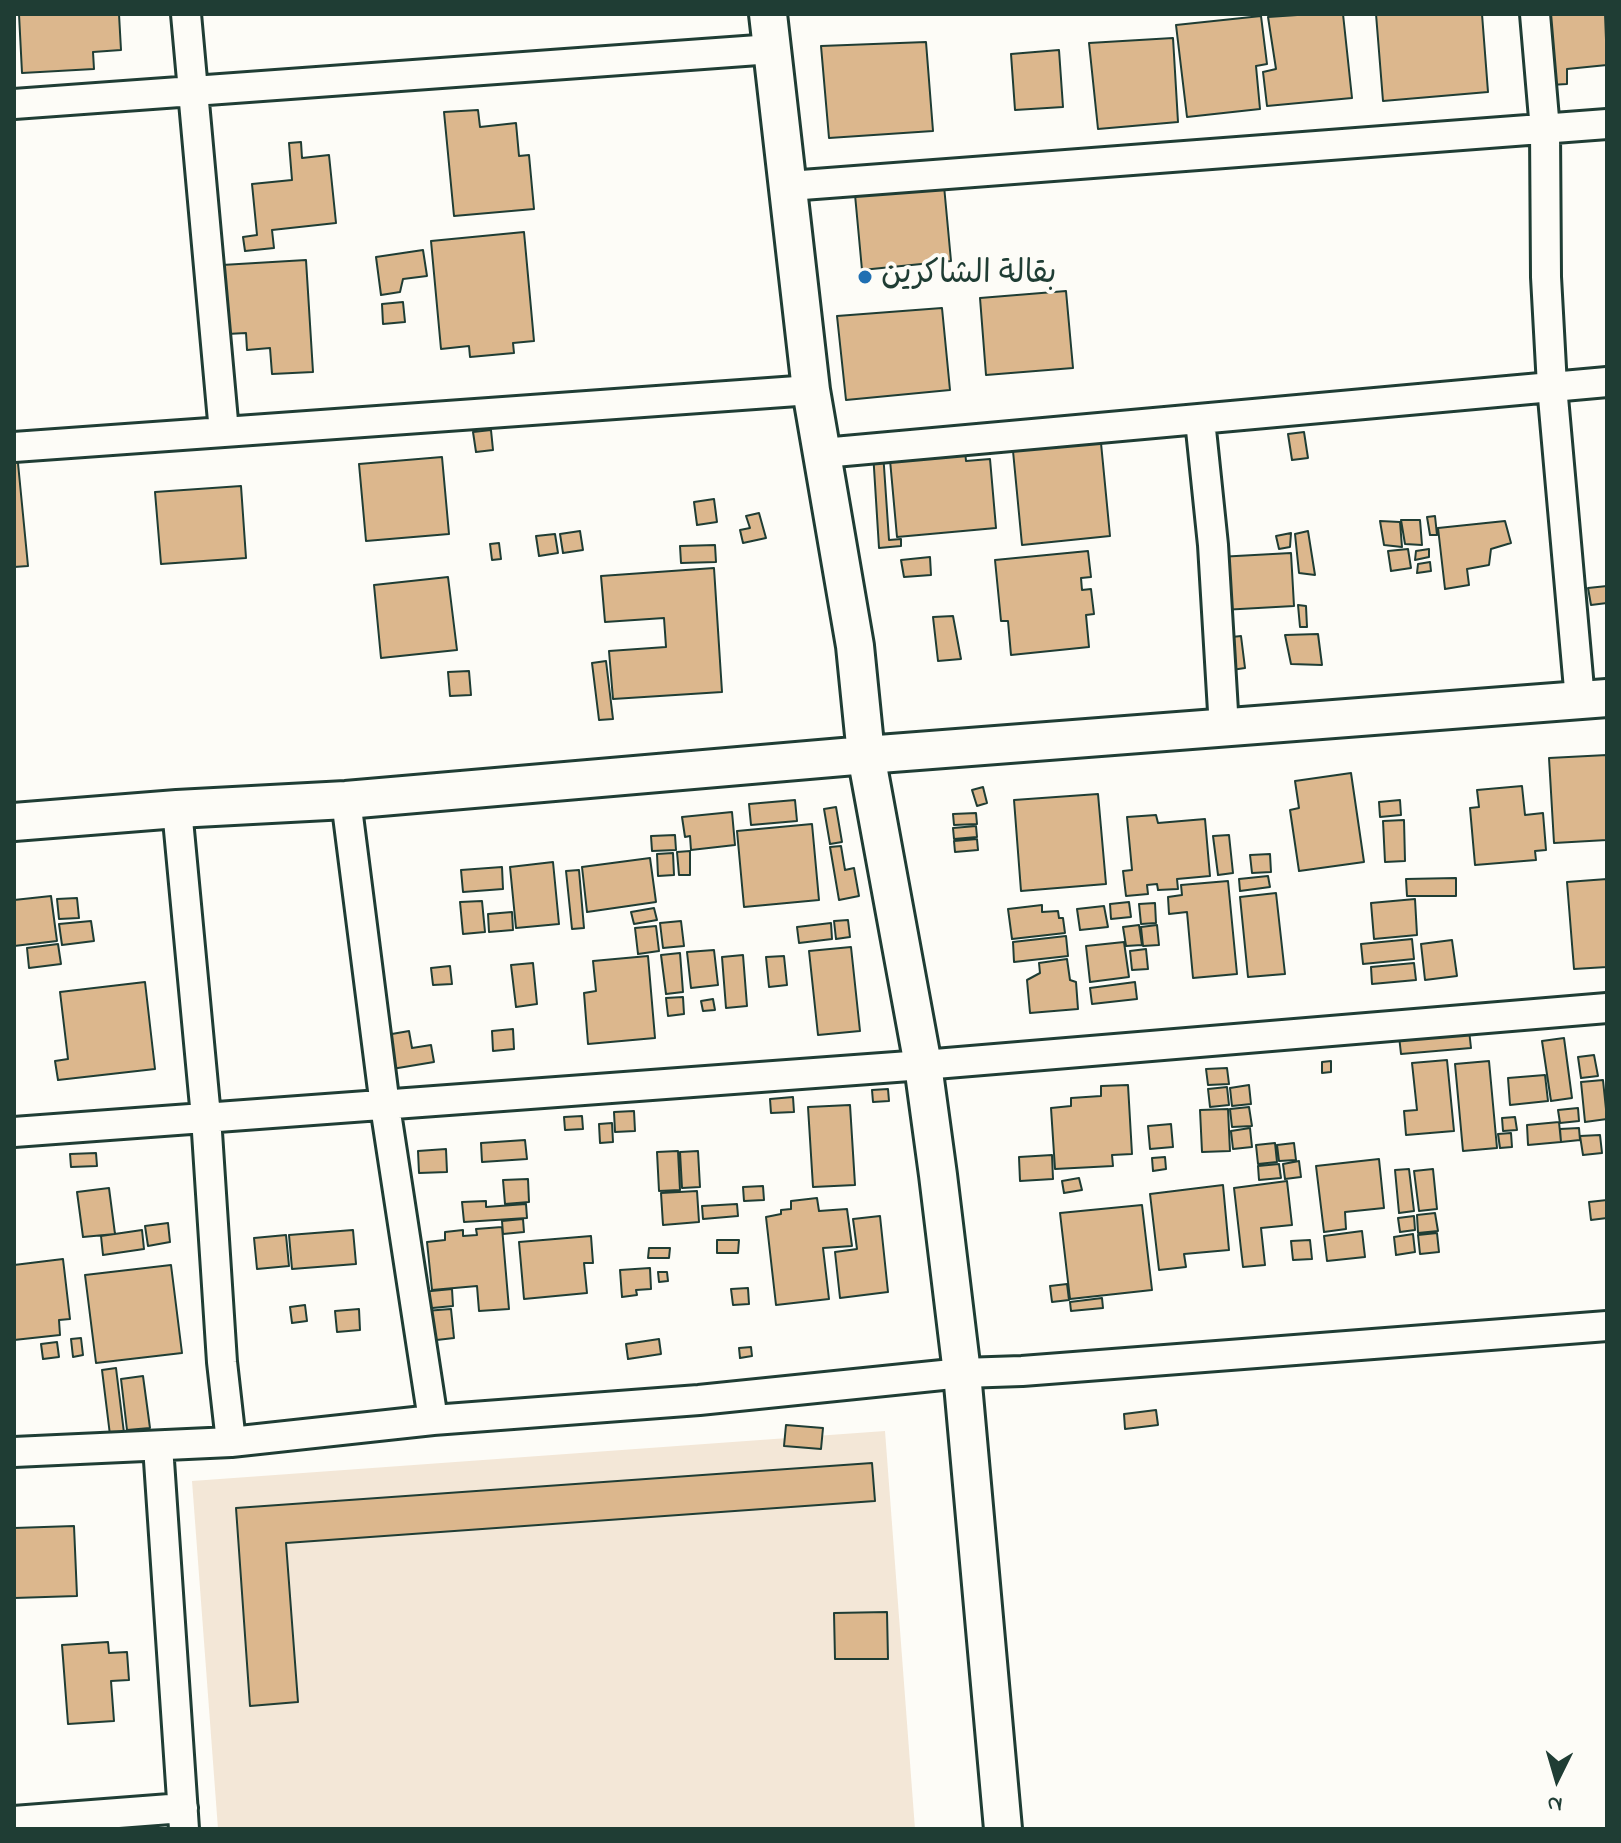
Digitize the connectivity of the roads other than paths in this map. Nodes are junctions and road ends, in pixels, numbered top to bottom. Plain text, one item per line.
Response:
1 (186, 14) edge
2 (1535, 14) edge
3 (770, 32) edge
4 (194, 91) junction
5 (14, 104) edge
6 (1607, 124) edge
7 (1545, 130) junction
8 (789, 186) junction
9 (1607, 382) edge
10 (1552, 386) junction
11 (811, 390) junction
12 (1200, 420) junction
13 (224, 432) junction
14 (14, 447) edge
15 (823, 453) junction
16 (1594, 699) edge
17 (1224, 728) junction
18 (866, 755) junction
19 (346, 800) junction
20 (177, 809) junction
21 (14, 822) edge
22 (1607, 1008) edge
23 (923, 1065) junction
24 (385, 1106) junction
25 (206, 1117) junction
26 (14, 1132) edge
27 (1607, 1326) edge
28 (962, 1373) junction
29 (433, 1420) junction
30 (231, 1442) junction
31 (158, 1446) junction
32 (14, 1452) edge
33 (184, 1818) edge
34 (14, 1821) edge
35 (1003, 1829) edge

1 - 4 street
2 - 7 street
3 - 4 street
3 - 8 street
4 - 5 street
4 - 13 street
6 - 7 street
7 - 8 street
7 - 10 street
8 - 11 street
9 - 10 street
10 - 12 street
10 - 16 street
11 - 13 street
11 - 15 street
12 - 15 street
12 - 17 street
13 - 14 street
15 - 18 street
16 - 17 street
17 - 18 street
18 - 19 street
18 - 23 street
19 - 20 street
19 - 24 street
20 - 21 street
20 - 25 street
22 - 23 street
23 - 24 street
23 - 28 street
24 - 25 street
24 - 29 street
25 - 26 street
25 - 30 street
27 - 28 street
28 - 29 street
28 - 35 street
29 - 30 street
30 - 31 street
31 - 32 street
31 - 33 street
33 - 34 street

